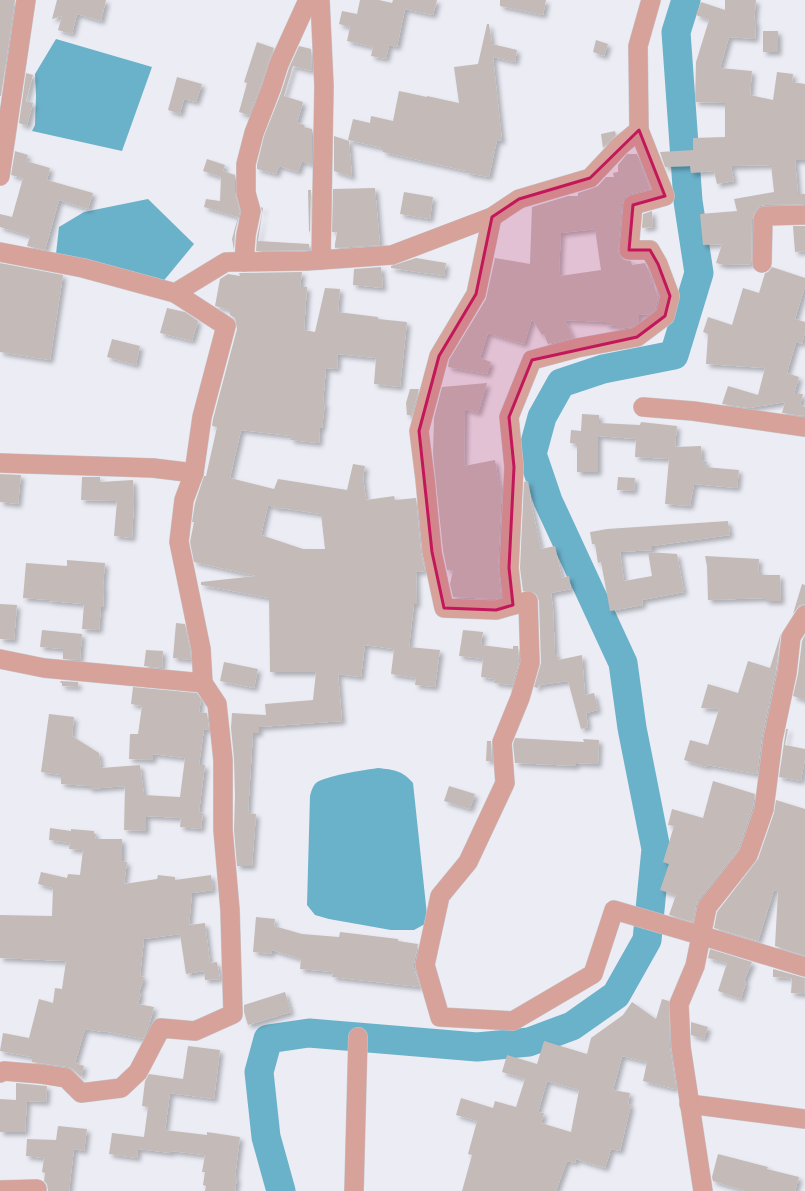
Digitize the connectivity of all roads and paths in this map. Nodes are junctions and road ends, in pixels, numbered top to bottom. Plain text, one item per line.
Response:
1 (26, 0) edge
2 (308, 0) edge
3 (320, 0) edge
4 (651, 0) edge
5 (639, 130) junction
6 (0, 176) edge
7 (805, 215) edge
8 (492, 217) junction
9 (0, 252) edge
10 (321, 260) junction
11 (244, 262) junction
12 (762, 263) dead end
13 (175, 293) junction
14 (643, 407) dead end
15 (805, 427) edge
16 (0, 463) edge
17 (194, 472) junction
18 (513, 605) junction
19 (805, 615) edge
20 (0, 660) edge
21 (203, 683) junction
22 (695, 934) junction
23 (805, 968) edge
24 (358, 1037) dead end
25 (0, 1073) edge
26 (689, 1104) junction
27 (805, 1119) edge
28 (37, 1189) dead end
29 (0, 1190) edge
30 (354, 1191) edge
31 (703, 1191) edge

1 - 6 street
2 - 11 street
3 - 10 street
4 - 5 street
5 - 8 street
5 - 18 street
7 - 12 street
8 - 10 street
8 - 18 street
9 - 13 street
10 - 11 street
11 - 13 street
13 - 17 street
14 - 15 street
16 - 17 street
17 - 21 street
18 - 22 street
19 - 22 street
20 - 21 street
21 - 25 street
22 - 23 street
22 - 26 street
24 - 30 street
26 - 27 street
26 - 31 street
28 - 29 street

